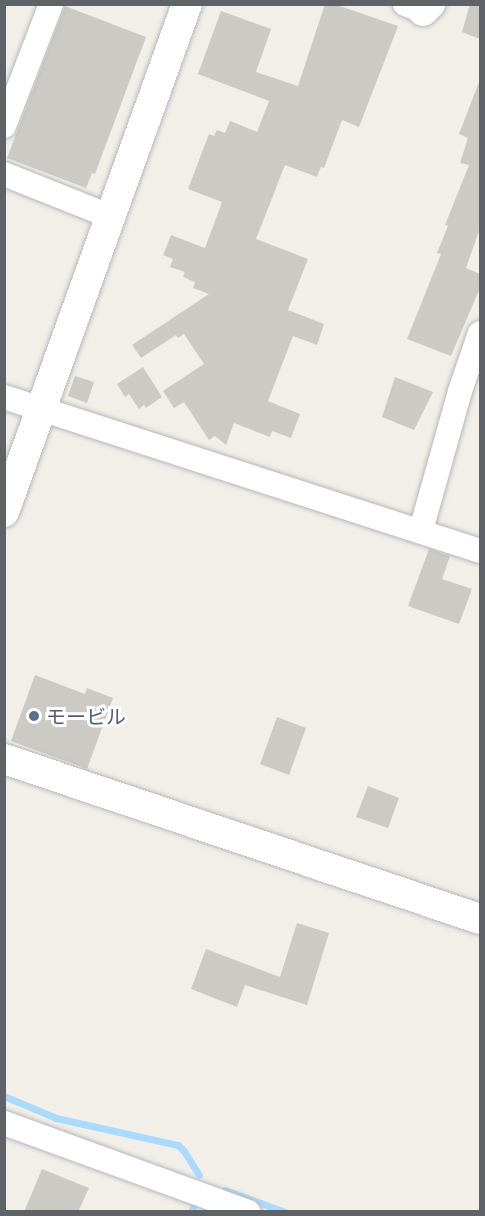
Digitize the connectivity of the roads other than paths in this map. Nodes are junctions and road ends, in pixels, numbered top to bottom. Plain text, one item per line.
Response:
1 (51, 4) edge
2 (187, 4) edge
3 (4, 126) edge
4 (4, 174) edge
5 (112, 217) junction
6 (480, 333) edge
7 (4, 398) edge
8 (42, 412) junction
9 (4, 512) edge
10 (421, 530) junction
11 (480, 551) edge
12 (4, 759) edge
13 (480, 919) edge
14 (4, 1123) edge
15 (248, 1212) edge

1 - 3 street
2 - 5 street
4 - 5 street
5 - 8 street
6 - 10 street
7 - 8 street
8 - 9 street
8 - 10 street
10 - 11 street
12 - 13 street
14 - 15 street

